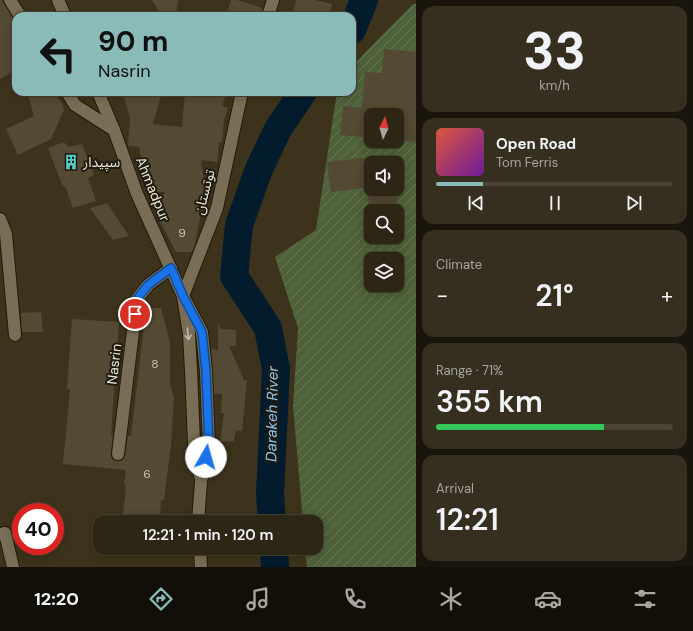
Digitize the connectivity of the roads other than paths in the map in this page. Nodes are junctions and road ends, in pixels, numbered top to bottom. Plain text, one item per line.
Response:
1 (10, 0) edge
2 (58, 0) edge
3 (273, 0) edge
4 (18, 12) edge
5 (63, 12) edge
6 (269, 12) edge
7 (69, 96) edge
8 (100, 96) edge
9 (241, 96) edge
10 (114, 130) junction
11 (0, 219) edge
12 (171, 268) junction
13 (183, 296) junction
14 (16, 335) dead end
15 (118, 454) dead end
16 (199, 515) edge
17 (0, 534) edge
18 (200, 555) edge
19 (13, 567) edge
20 (201, 567) edge

1 - 4 street
2 - 5 street
3 - 6 street
7 - 10 street
8 - 10 street, Ahmadpur
9 - 13 street, توتستان
10 - 12 street, Ahmadpur
11 - 14 street
12 - 13 street, Ahmadpur
12 - 15 street, Nasrin
13 - 16 street, Ahmadpur
17 - 19 street
18 - 20 street

